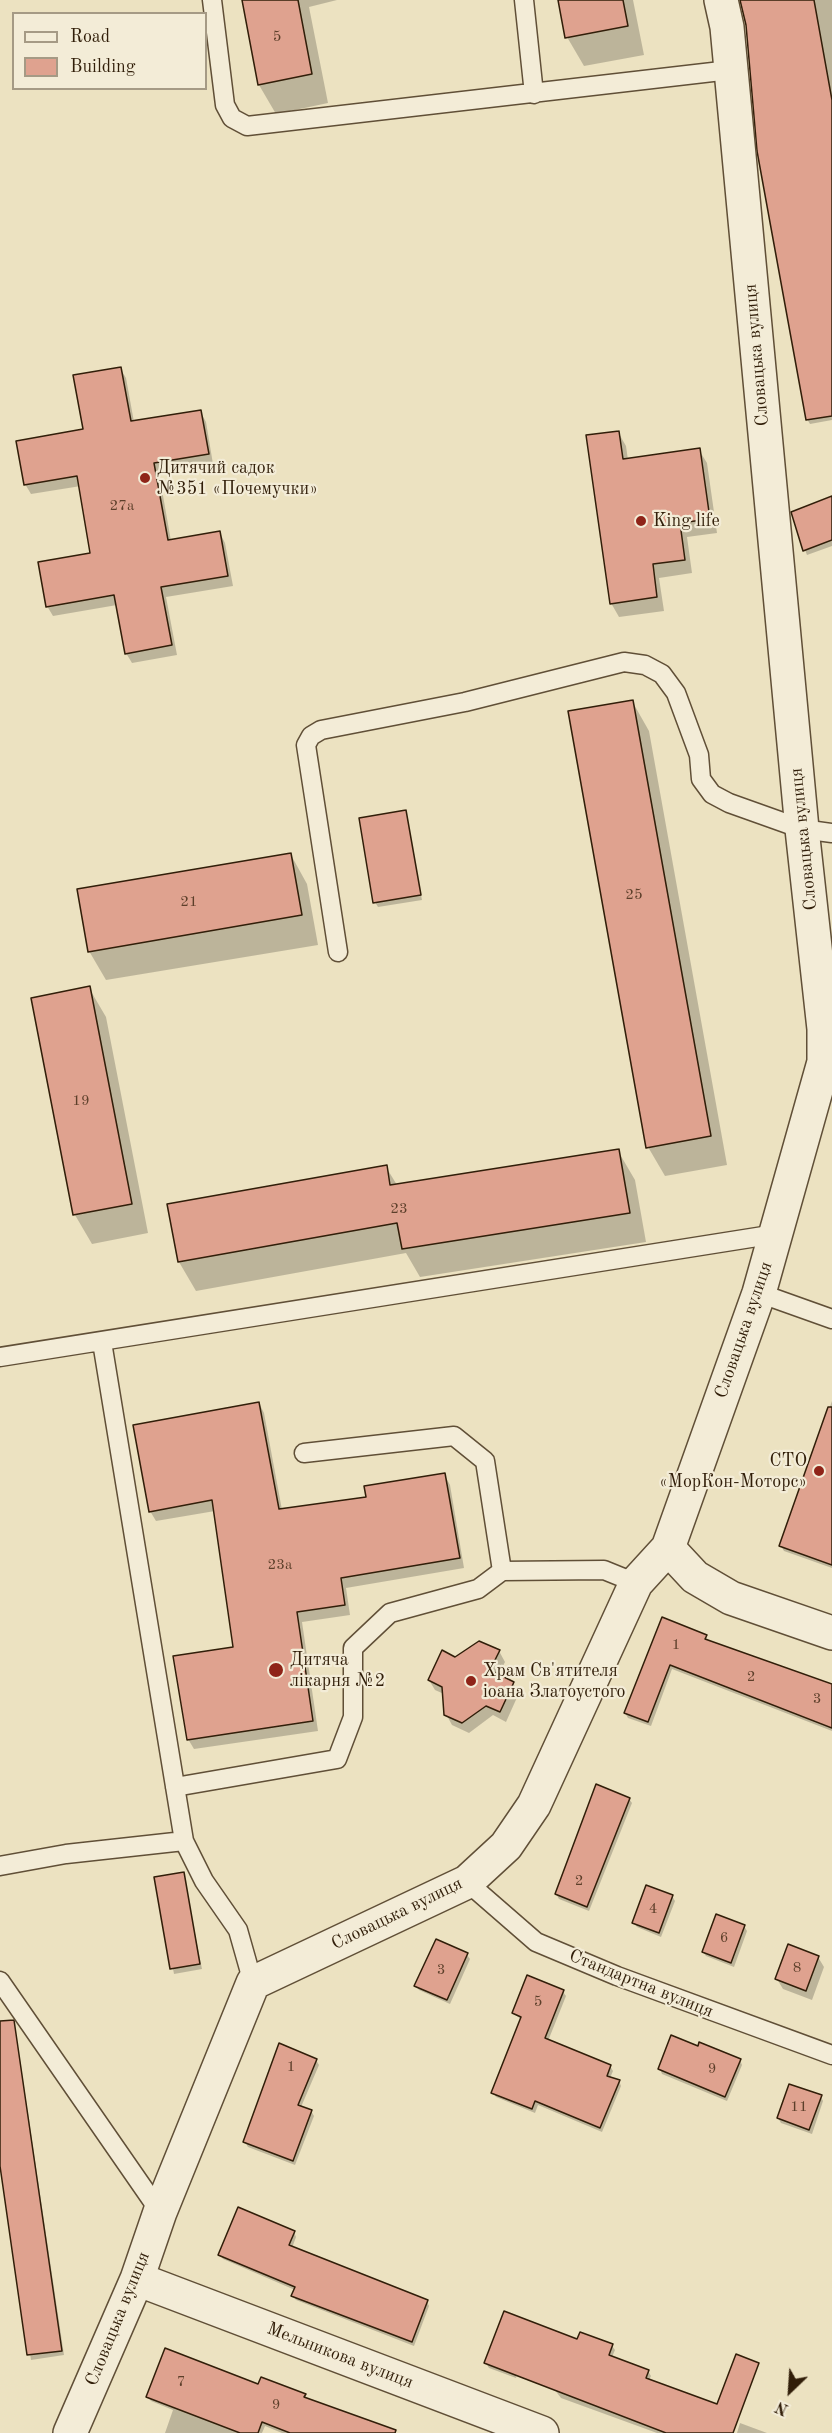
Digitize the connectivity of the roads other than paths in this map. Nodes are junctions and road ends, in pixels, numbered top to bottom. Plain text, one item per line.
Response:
1 (212, 0) edge
2 (524, 0) edge
3 (721, 0) edge
4 (730, 70) junction
5 (534, 94) junction
6 (817, 831) edge
7 (338, 952) dead end
8 (776, 1234) junction
9 (759, 1293) junction
10 (832, 1319) edge
11 (102, 1342) junction
12 (0, 1357) edge
13 (304, 1453) dead end
14 (668, 1548) junction
15 (502, 1571) junction
16 (636, 1583) junction
17 (832, 1633) edge
18 (175, 1786) junction
19 (184, 1841) junction
20 (0, 1866) edge
21 (467, 1882) junction
22 (0, 1981) edge
23 (253, 1983) junction
24 (832, 2055) edge
25 (160, 2212) junction
26 (137, 2279) junction
27 (70, 2433) edge
28 (542, 2433) edge

1 - 5 lane
2 - 5 lane
3 - 4 street, Словацька вулиця
4 - 5 lane
4 - 6 street, Словацька вулиця
6 - 7 lane
6 - 8 street, Словацька вулиця
8 - 9 street, Словацька вулиця
8 - 11 lane
9 - 10 lane
9 - 14 street, Словацька вулиця
11 - 12 lane
11 - 18 lane
13 - 15 lane
14 - 16 street, Словацька вулиця
14 - 17 street
15 - 16 lane
15 - 18 lane
16 - 21 street, Словацька вулиця
18 - 19 lane
19 - 20 lane
19 - 23 lane
21 - 23 street, Словацька вулиця
21 - 24 lane, Стандартна вулиця
22 - 25 lane
23 - 25 street, Словацька вулиця
25 - 26 street, Словацька вулиця
26 - 27 street, Словацька вулиця
26 - 28 street, Мельникова вулиця

